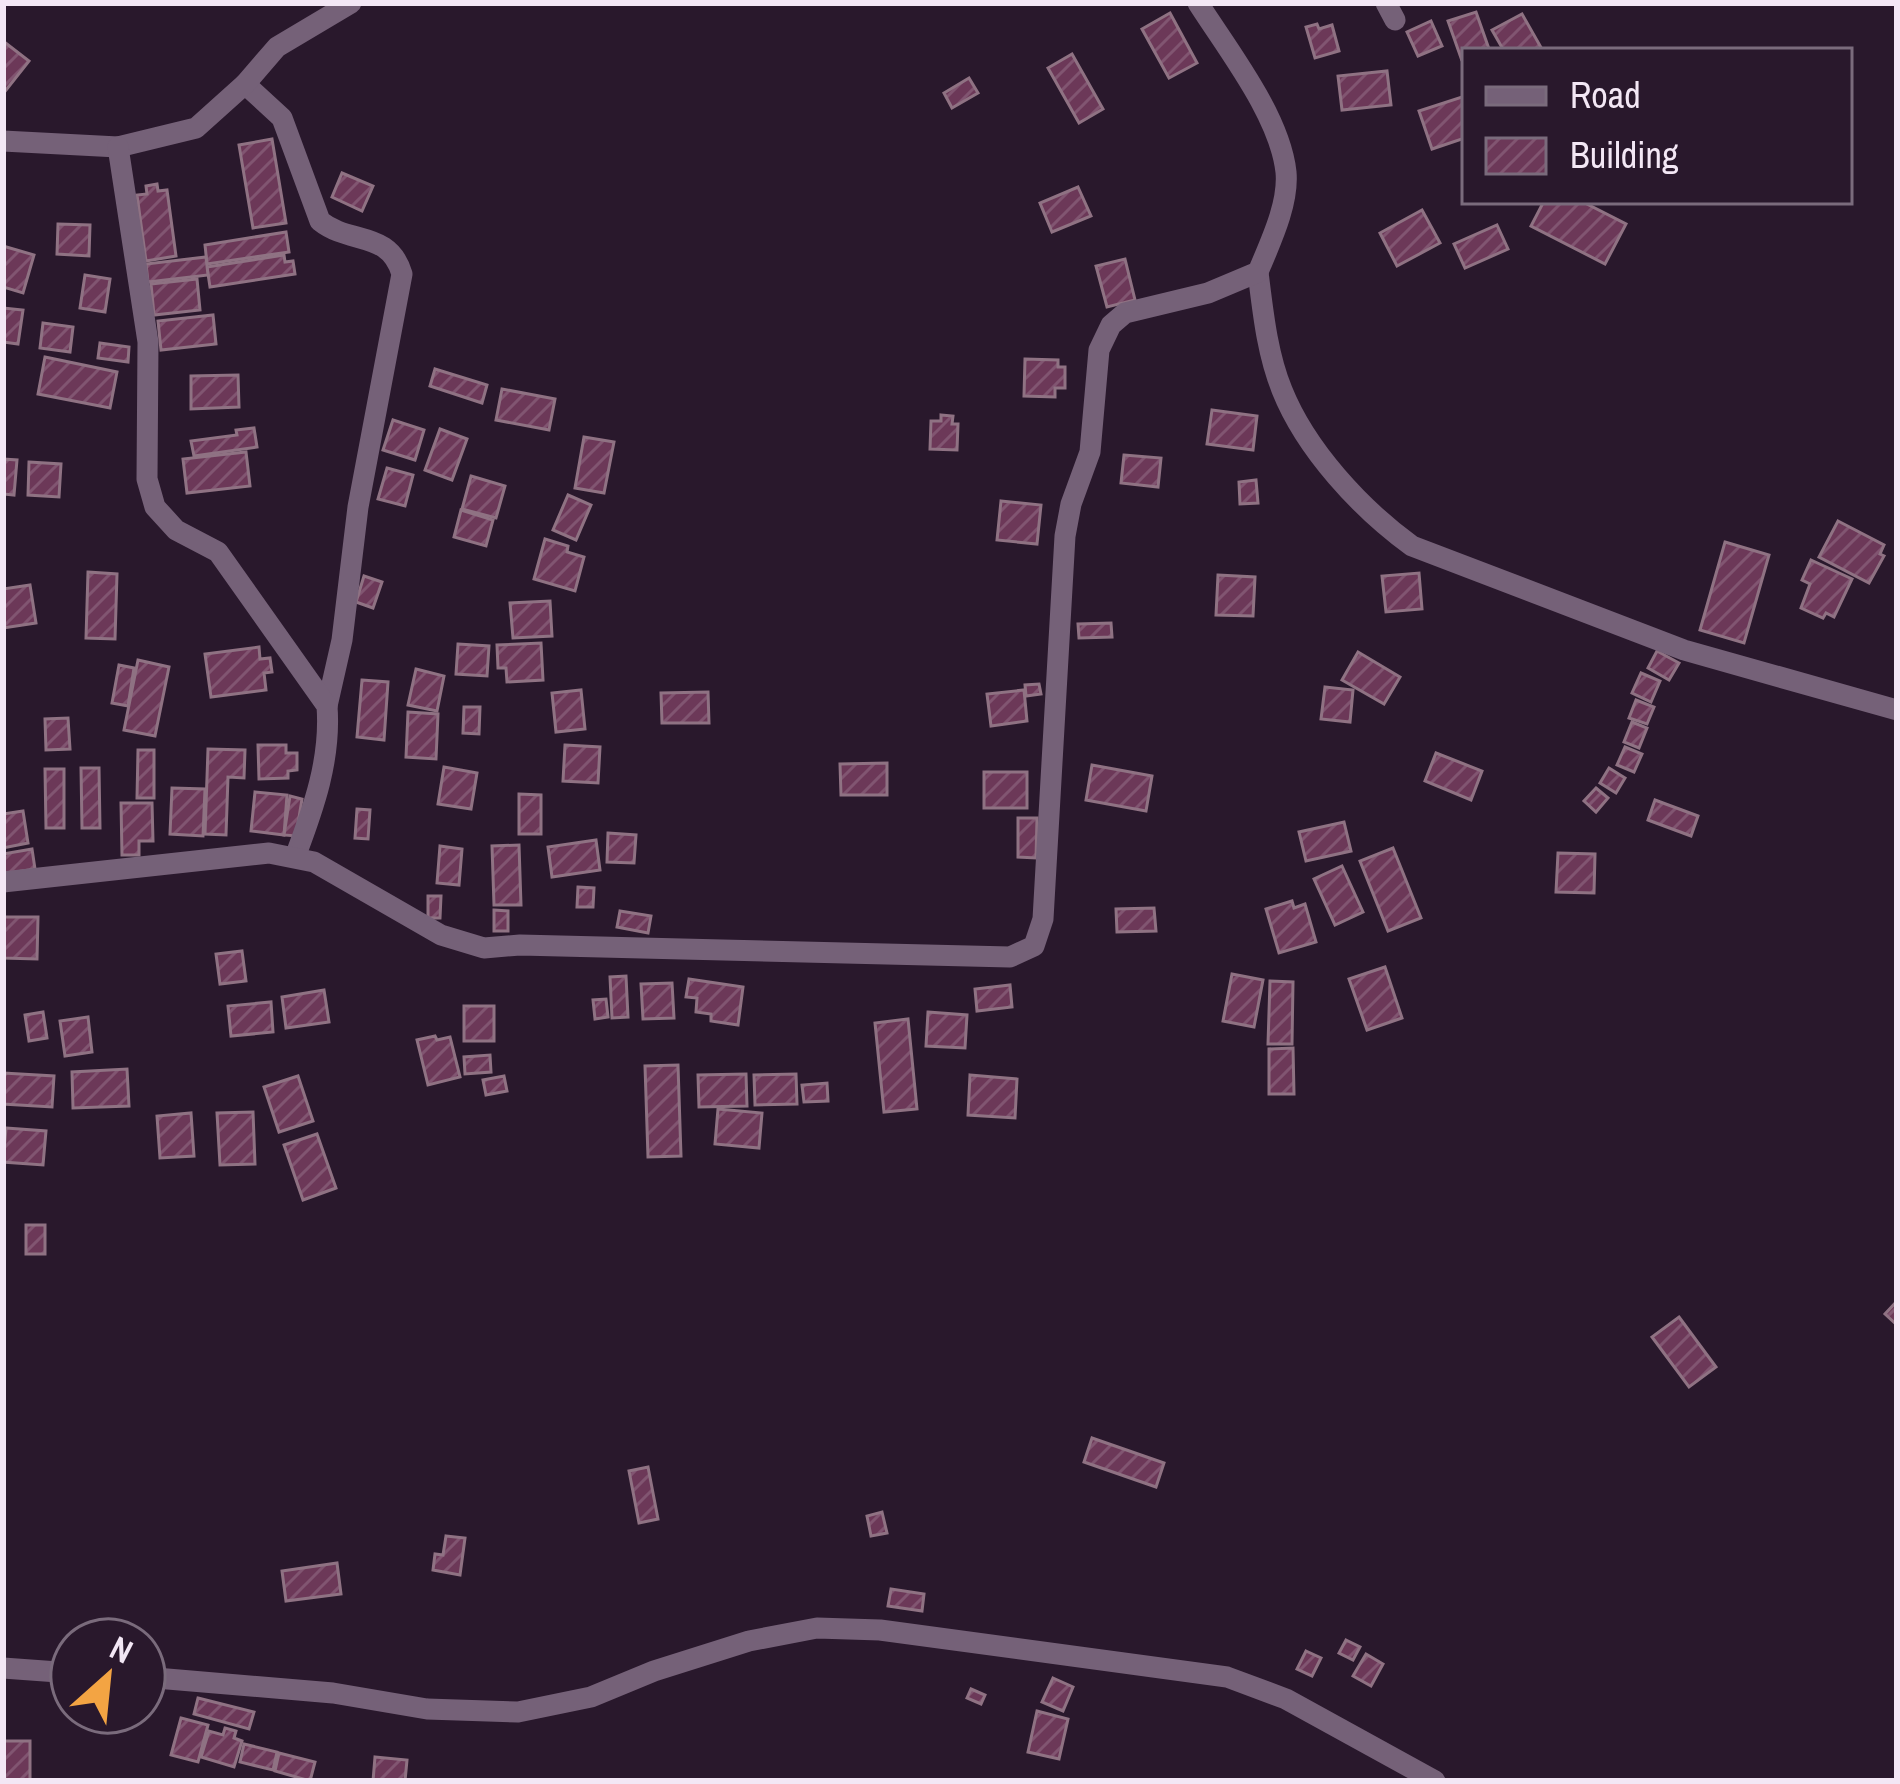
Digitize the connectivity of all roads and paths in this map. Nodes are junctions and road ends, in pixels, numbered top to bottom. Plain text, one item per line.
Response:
1 (351, 3) edge
2 (1198, 3) edge
3 (245, 84) junction
4 (3, 141) edge
5 (118, 147) junction
6 (1258, 272) junction
7 (327, 706) junction
8 (1897, 710) edge
9 (295, 857) junction
10 (3, 882) edge
11 (3, 1668) edge
12 (48, 1671) edge
13 (168, 1679) edge
14 (1435, 1781) edge

1 - 3 street
2 - 6 street
3 - 5 street
3 - 7 street
4 - 5 street
5 - 7 street
6 - 8 street
6 - 9 street
7 - 9 street
9 - 10 street
11 - 12 street
13 - 14 street

